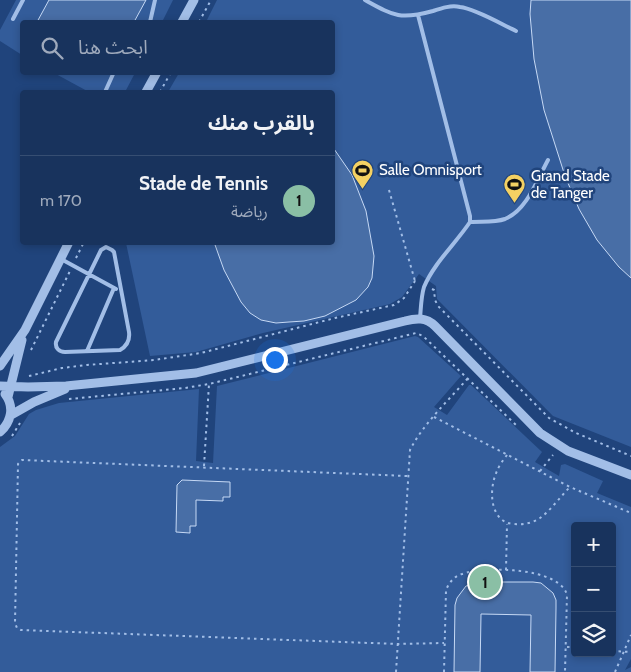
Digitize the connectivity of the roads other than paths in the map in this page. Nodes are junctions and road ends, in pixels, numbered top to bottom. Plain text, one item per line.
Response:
1 (23, 0) edge
2 (155, 0) edge
3 (194, 0) edge
4 (365, 0) edge
5 (418, 15) junction
6 (13, 20) dead end
7 (150, 20) edge
8 (183, 20) edge
9 (516, 31) dead end
10 (112, 75) edge
11 (154, 75) edge
12 (106, 90) edge
13 (147, 90) edge
14 (548, 160) dead end
15 (470, 222) junction
16 (68, 245) edge
17 (61, 259) junction
18 (89, 274) junction
19 (114, 288) junction
20 (120, 292) junction
21 (420, 318) junction
22 (25, 330) junction
23 (87, 351) junction
24 (0, 366) edge
25 (84, 384) junction
26 (0, 387) edge
27 (10, 387) junction
28 (8, 397) junction
29 (11, 415) junction
30 (0, 432) edge
31 (631, 475) edge

1 - 6 lane
2 - 7 lane
3 - 8 street
4 - 5 lane
5 - 9 lane
5 - 15 lane
10 - 12 lane
11 - 13 street
14 - 15 lane
15 - 21 lane
16 - 17 street
17 - 18 lane
17 - 22 street
18 - 19 lane
18 - 20 lane
18 - 23 lane
19 - 20 lane
19 - 23 lane
20 - 23 lane
21 - 25 street
21 - 31 street
22 - 24 street
22 - 27 street
25 - 27 street
25 - 29 street
26 - 27 street
26 - 28 street
27 - 28 street
28 - 29 street
29 - 30 street

